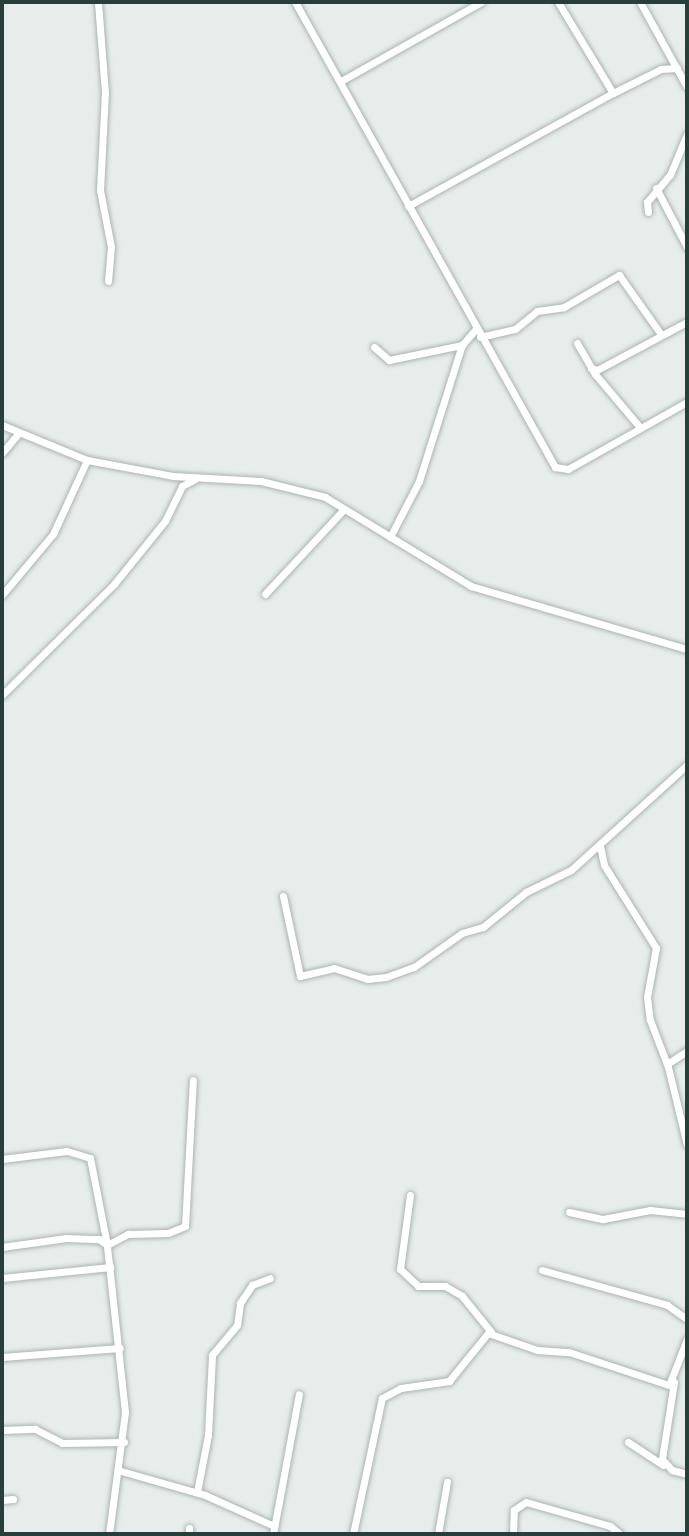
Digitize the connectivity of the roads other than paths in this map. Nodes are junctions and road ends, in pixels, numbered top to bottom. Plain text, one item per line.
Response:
1 (98, 2) edge
2 (295, 2) edge
3 (481, 2) edge
4 (558, 2) edge
5 (640, 2) edge
6 (677, 68) junction
7 (341, 81) junction
8 (687, 87) edge
9 (613, 93) junction
10 (687, 134) edge
11 (656, 188) junction
12 (408, 206) junction
13 (648, 212) dead end
14 (687, 247) edge
15 (108, 281) dead end
16 (687, 322) edge
17 (660, 333) junction
18 (478, 334) junction
19 (577, 343) dead end
20 (462, 345) junction
21 (374, 347) dead end
22 (591, 368) junction
23 (687, 402) edge
24 (2, 425) edge
25 (638, 425) junction
26 (19, 433) junction
27 (2, 453) edge
28 (87, 460) junction
29 (197, 478) junction
30 (343, 510) junction
31 (390, 537) junction
32 (265, 594) dead end
33 (2, 595) edge
34 (687, 649) edge
35 (2, 695) edge
36 (687, 765) edge
37 (600, 846) junction
38 (283, 896) dead end
39 (687, 1051) edge
40 (667, 1064) junction
41 (193, 1080) dead end
42 (687, 1145) edge
43 (2, 1159) edge
44 (410, 1195) dead end
45 (569, 1212) dead end
46 (687, 1214) edge
47 (107, 1245) junction
48 (2, 1247) edge
49 (110, 1267) junction
50 (542, 1270) dead end
51 (2, 1278) edge
52 (270, 1278) dead end
53 (687, 1319) edge
54 (491, 1332) junction
55 (687, 1341) edge
56 (120, 1348) junction
57 (2, 1357) edge
58 (674, 1382) junction
59 (299, 1394) dead end
60 (2, 1430) edge
61 (124, 1442) junction
62 (628, 1442) dead end
63 (664, 1465) junction
64 (121, 1471) junction
65 (687, 1474) edge
66 (447, 1482) dead end
67 (197, 1492) junction
68 (13, 1499) dead end
69 (2, 1500) edge
70 (274, 1530) edge
71 (109, 1534) edge
72 (353, 1534) edge
73 (438, 1534) edge
74 (513, 1534) edge
75 (620, 1534) edge

1 - 15 street
2 - 7 street
3 - 7 street
4 - 9 street
5 - 6 street
6 - 8 street
6 - 9 street
7 - 12 street
9 - 12 street
10 - 11 street
11 - 13 street
11 - 14 street
12 - 18 street
16 - 17 street
17 - 18 street
17 - 22 street
18 - 20 street
18 - 25 street
19 - 22 street
20 - 21 street
20 - 31 street
22 - 25 street
23 - 25 street
24 - 26 street
26 - 27 street
26 - 28 street
28 - 29 street
28 - 33 street
29 - 30 street
29 - 35 street
30 - 31 street
30 - 32 street
31 - 34 street
36 - 37 street
37 - 38 street
37 - 40 street
39 - 40 street
40 - 42 street
41 - 47 street
43 - 47 street
44 - 54 street
45 - 46 street
47 - 48 street
47 - 49 street
49 - 51 street
49 - 56 street
50 - 53 street
52 - 67 street
54 - 58 street
54 - 72 street
55 - 58 street
56 - 57 street
56 - 61 street
58 - 63 street
59 - 70 street
60 - 61 street
61 - 64 street
62 - 63 street
63 - 65 street
64 - 67 street
64 - 71 street
66 - 73 street
67 - 70 street
68 - 69 street
74 - 75 street

